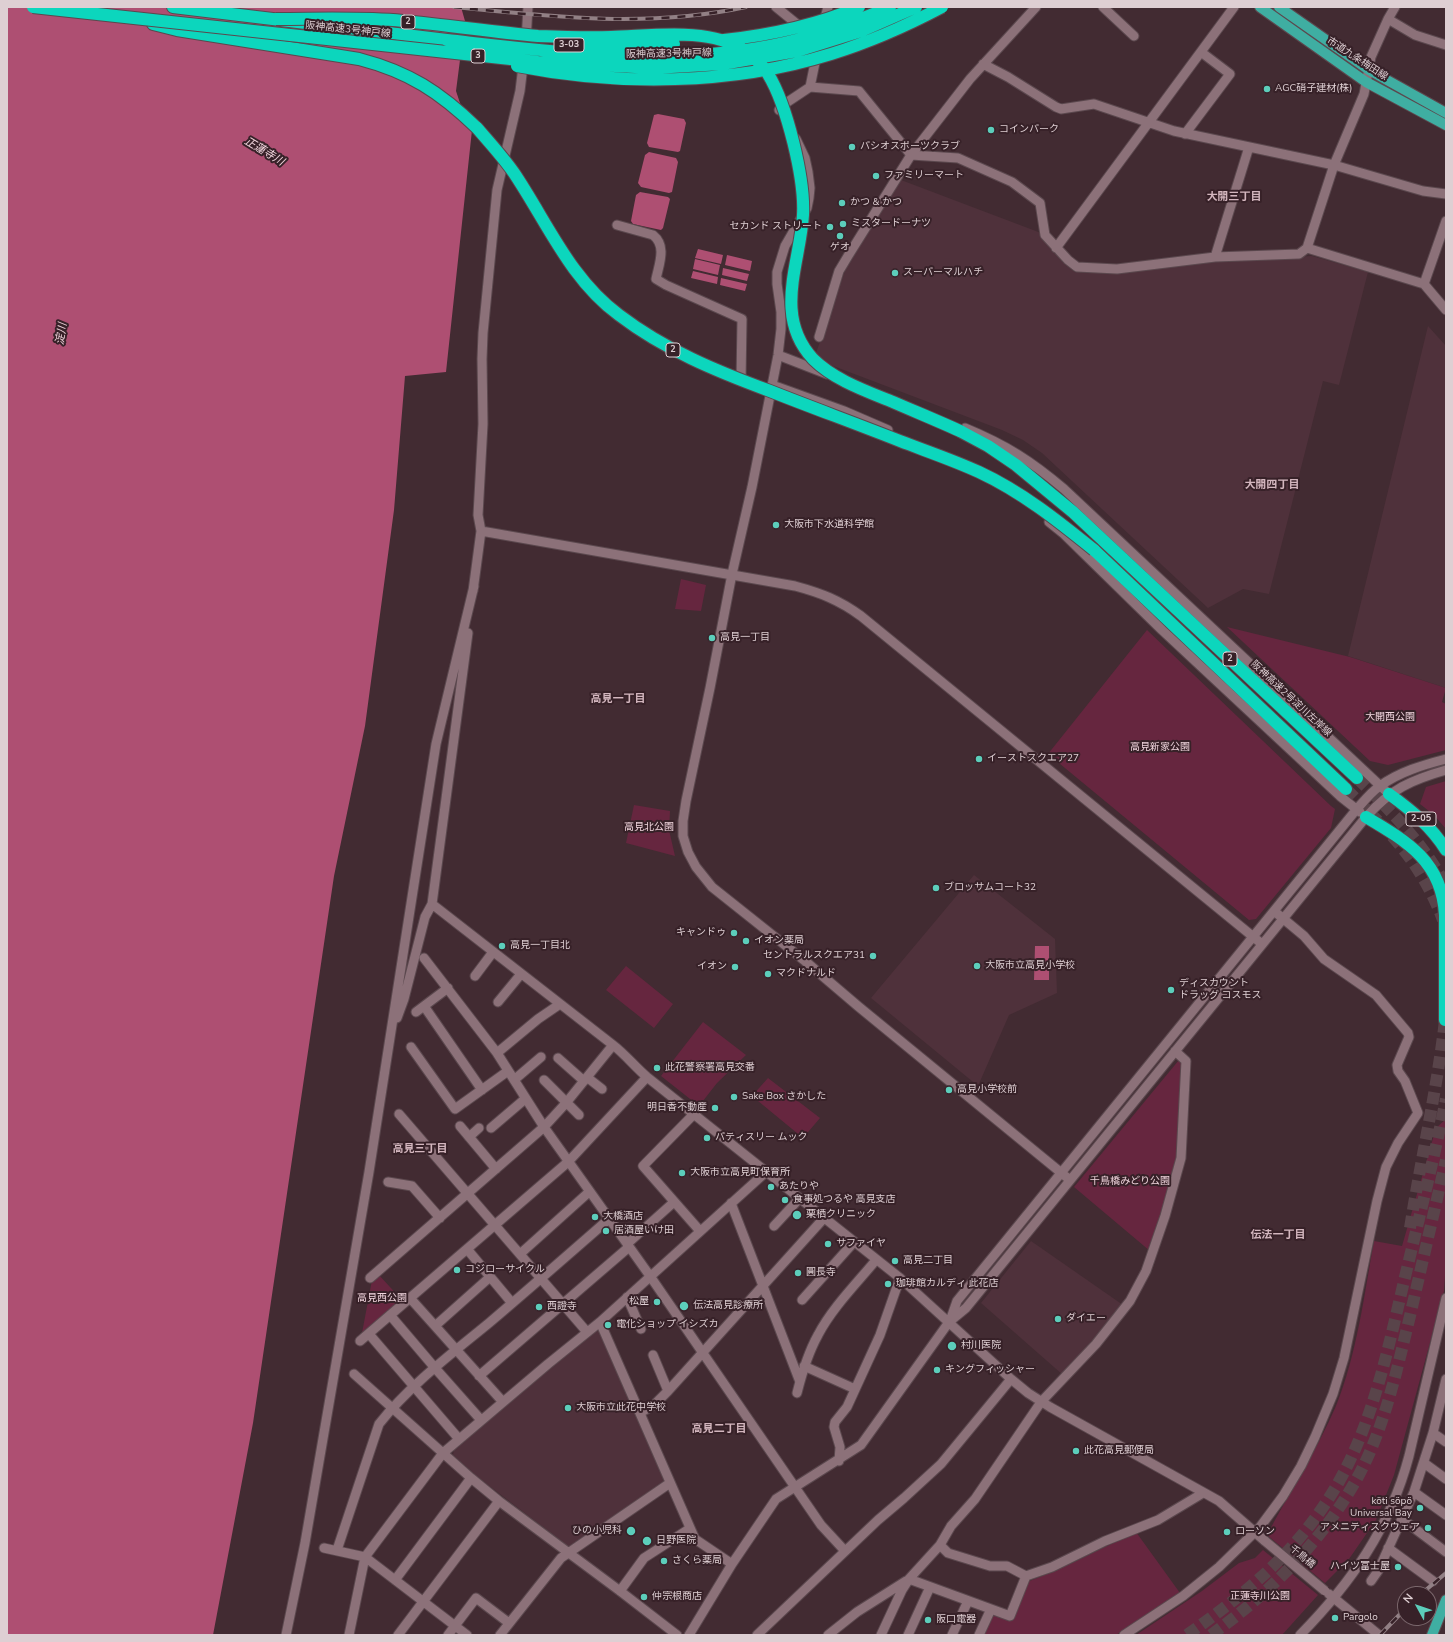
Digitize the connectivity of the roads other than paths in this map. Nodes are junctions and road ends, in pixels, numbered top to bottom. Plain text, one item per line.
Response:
1 (33, 7) edge
2 (173, 7) edge
3 (528, 7) edge
4 (776, 7) edge
5 (828, 7) edge
6 (859, 7) edge
7 (890, 7) edge
8 (916, 7) edge
9 (942, 7) edge
10 (1036, 7) edge
11 (1103, 7) edge
12 (1234, 7) edge
13 (1260, 7) edge
14 (1279, 7) edge
15 (1395, 7) edge
16 (130, 18) junction
17 (1388, 19) junction
18 (276, 20) junction
19 (1134, 36) dead end
20 (447, 40) junction
21 (820, 40) junction
22 (1446, 45) edge
23 (442, 52) junction
24 (1201, 52) junction
25 (983, 64) junction
26 (1369, 70) junction
27 (1366, 82) junction
28 (810, 87) junction
29 (1446, 113) edge
30 (1148, 123) junction
31 (1446, 125) edge
32 (1186, 134) junction
33 (1249, 147) junction
34 (911, 155) junction
35 (1334, 165) junction
36 (1446, 194) edge
37 (1446, 221) edge
38 (617, 225) dead end
39 (1056, 248) junction
40 (1308, 248) junction
41 (1215, 258) junction
42 (1424, 284) junction
43 (1446, 310) edge
44 (819, 337) dead end
45 (778, 355) junction
46 (771, 388) junction
47 (481, 530) junction
48 (732, 574) junction
49 (474, 586) junction
50 (1446, 759) edge
51 (1446, 770) edge
52 (1357, 778) tunnel mouth
53 (1346, 789) tunnel mouth
54 (1384, 790) junction
55 (1361, 813) junction
56 (1446, 850) edge
57 (432, 904) junction
58 (1274, 911) junction
59 (1283, 919) junction
60 (1252, 936) junction
61 (1262, 944) junction
62 (493, 952) junction
63 (424, 958) dead end
64 (521, 974) junction
65 (475, 976) dead end
66 (448, 988) junction
67 (498, 1002) dead end
68 (560, 1004) junction
69 (1445, 1020) dead end
70 (391, 1032) junction
71 (613, 1045) junction
72 (411, 1047) dead end
73 (1175, 1051) junction
74 (497, 1053) junction
75 (541, 1057) dead end
76 (558, 1058) dead end
77 (508, 1071) junction
78 (647, 1077) junction
79 (514, 1080) junction
80 (544, 1080) dead end
81 (586, 1080) junction
82 (602, 1089) dead end
83 (482, 1090) junction
84 (525, 1100) junction
85 (566, 1103) junction
86 (399, 1114) dead end
87 (694, 1114) junction
88 (579, 1115) dead end
89 (460, 1126) dead end
90 (544, 1127) junction
91 (479, 1128) dead end
92 (491, 1128) dead end
93 (469, 1137) junction
94 (568, 1162) junction
95 (496, 1169) junction
96 (766, 1172) junction
97 (1061, 1172) junction
98 (1070, 1180) junction
99 (388, 1182) dead end
100 (589, 1192) junction
101 (468, 1194) junction
102 (799, 1199) junction
103 (674, 1202) junction
104 (731, 1203) junction
105 (440, 1218) junction
106 (824, 1218) junction
107 (609, 1219) junction
108 (495, 1226) junction
109 (774, 1226) dead end
110 (700, 1231) junction
111 (854, 1242) junction
112 (628, 1246) junction
113 (467, 1249) junction
114 (520, 1254) junction
115 (876, 1260) junction
116 (650, 1276) junction
117 (490, 1277) junction
118 (370, 1278) dead end
119 (541, 1278) junction
120 (900, 1278) junction
121 (762, 1286) junction
122 (627, 1297) junction
123 (410, 1298) junction
124 (1446, 1298) edge
125 (802, 1300) dead end
126 (512, 1303) junction
127 (563, 1304) junction
128 (390, 1315) junction
129 (600, 1322) junction
130 (950, 1322) junction
131 (434, 1326) junction
132 (641, 1329) dead end
133 (587, 1332) junction
134 (369, 1334) junction
135 (360, 1341) dead end
136 (456, 1350) junction
137 (703, 1354) junction
138 (653, 1355) dead end
139 (804, 1366) junction
140 (435, 1368) junction
141 (354, 1374) dead end
142 (479, 1376) junction
143 (1012, 1379) junction
144 (1446, 1379) edge
145 (800, 1382) junction
146 (414, 1386) junction
147 (855, 1389) junction
148 (668, 1391) junction
149 (797, 1393) dead end
150 (1444, 1398) edge
151 (503, 1402) junction
152 (1041, 1402) junction
153 (391, 1408) junction
154 (640, 1413) junction
155 (481, 1420) junction
156 (1433, 1433) junction
157 (459, 1438) junction
158 (1446, 1442) edge
159 (443, 1453) junction
160 (839, 1461) junction
161 (1424, 1463) junction
162 (471, 1478) junction
163 (1446, 1479) edge
164 (670, 1483) junction
165 (795, 1487) junction
166 (1203, 1492) junction
167 (1414, 1492) junction
168 (499, 1501) junction
169 (1446, 1515) edge
170 (1402, 1519) junction
171 (689, 1528) junction
172 (1255, 1532) junction
173 (940, 1545) junction
174 (324, 1548) dead end
175 (1388, 1548) junction
176 (336, 1550) junction
177 (569, 1552) junction
178 (845, 1552) junction
179 (1446, 1552) edge
180 (366, 1557) junction
181 (732, 1564) junction
182 (1026, 1576) junction
183 (909, 1579) junction
184 (395, 1580) junction
185 (1371, 1581) dead end
186 (1433, 1581) dead end
187 (930, 1588) junction
188 (620, 1591) junction
189 (1334, 1598) junction
190 (1446, 1600) edge
191 (968, 1601) junction
192 (423, 1602) junction
193 (991, 1610) junction
194 (509, 1623) junction
195 (455, 1626) junction
196 (286, 1635) edge
197 (348, 1635) edge
198 (398, 1635) edge
199 (448, 1635) edge
200 (467, 1635) edge
201 (500, 1635) edge
202 (677, 1635) edge
203 (689, 1635) edge
204 (757, 1635) edge
205 (828, 1635) edge
206 (881, 1635) edge
207 (908, 1635) edge
208 (952, 1635) edge
209 (979, 1635) edge
210 (1124, 1635) edge
211 (1300, 1635) edge
212 (1379, 1635) edge
213 (1432, 1635) edge

1 - 16 highway, 阪神高速3号神戸線 / 3, bridge
2 - 18 highway, 阪神高速3号神戸線 / 3
3 - 47 street
4 - 21 street
5 - 21 street
6 - 20 highway, 3-03, bridge
7 - 20 highway, 阪神高速3号神戸線 / 3, bridge
8 - 23 highway, 阪神高速3号神戸線 / 3, bridge
9 - 23 highway, bridge
10 - 25 street
11 - 19 street
12 - 24 street
13 - 27 main road, 市道九条梅田線
14 - 26 main road, 市道九条梅田線
15 - 17 street
16 - 23 highway, 阪神高速3号神戸線 / 3, bridge
16 - 53 highway, 2, bridge
17 - 22 street
17 - 26 street
18 - 20 highway, 阪神高速3号神戸線 / 3, bridge
18 - 52 highway, 阪神高速2号淀川左岸線 / 2, bridge
21 - 28 street
24 - 30 street
24 - 32 street
25 - 30 street
25 - 34 street
26 - 27 street
26 - 29 main road, 市道九条梅田線
27 - 31 main road, 市道九条梅田線
27 - 35 street
28 - 34 street
28 - 45 street
30 - 32 street
30 - 39 street
32 - 33 street
33 - 35 street
33 - 41 street
34 - 39 street
34 - 44 street
35 - 36 street
35 - 40 street
37 - 42 street
38 - 46 street
39 - 41 street
40 - 41 street
40 - 42 street
42 - 43 street
45 - 46 street
45 - 54 street
46 - 48 street
46 - 55 street
47 - 48 street
47 - 49 street
48 - 60 street
48 - 97 street
49 - 57 street
49 - 70 street
50 - 54 street
51 - 54 street
54 - 55 street
54 - 56 highway, 2-05
55 - 58 street
55 - 59 street
55 - 69 highway
57 - 62 street, 千鳥橋
57 - 70 street
58 - 59 street
58 - 60 street
59 - 61 street
59 - 172 street
60 - 61 street
60 - 97 street
61 - 73 street
62 - 64 street, 千鳥橋
62 - 65 street
63 - 66 street
64 - 67 street
64 - 68 street, 千鳥橋
66 - 74 street
66 - 83 street
68 - 71 street, 千鳥橋
68 - 74 street
70 - 196 street
71 - 78 street, 千鳥橋
71 - 81 street
72 - 83 street
73 - 98 street
73 - 152 street
74 - 77 street
75 - 79 street
76 - 81 street
77 - 79 street
77 - 83 street
78 - 87 street, 千鳥橋
78 - 94 street
79 - 84 street
80 - 85 street
81 - 82 street
81 - 85 street
84 - 90 street
84 - 92 street
85 - 88 street
85 - 90 street
86 - 101 street
87 - 96 street, 千鳥橋
87 - 103 street
89 - 93 street
90 - 94 street
90 - 95 street
91 - 93 street
93 - 95 street
94 - 100 street
94 - 108 street
95 - 101 street
96 - 102 street, 千鳥橋
96 - 104 street
97 - 98 street
97 - 130 street
98 - 130 street
99 - 105 street
100 - 107 street
100 - 114 street
101 - 105 street
101 - 108 street
102 - 106 street, 千鳥橋
102 - 109 street
103 - 110 street
103 - 112 street
104 - 110 street
104 - 121 street
105 - 118 street
106 - 111 street, 千鳥橋
106 - 121 street
107 - 112 street
107 - 119 street
108 - 113 street
108 - 114 street
110 - 116 street
111 - 115 street, 千鳥橋
111 - 125 street
112 - 116 street
112 - 127 street
113 - 117 street
113 - 123 street
114 - 119 street
115 - 120 street, 千鳥橋
115 - 139 street
116 - 122 street
116 - 137 street
117 - 126 street
117 - 131 street
119 - 126 street
119 - 127 street
120 - 130 street, 千鳥橋
120 - 147 street
121 - 137 street
121 - 145 street
122 - 129 street
122 - 132 street
123 - 128 street
123 - 131 street
124 - 189 street
126 - 136 street
127 - 133 street
127 - 142 street
128 - 134 street
128 - 140 street
129 - 133 street
129 - 154 street
130 - 143 street, 千鳥橋
130 - 160 street
131 - 136 street
133 - 151 street
134 - 135 street
134 - 146 street
136 - 140 street
136 - 142 street
137 - 148 street
137 - 165 street
138 - 148 street
139 - 145 street
139 - 147 street
140 - 146 street
140 - 155 street
141 - 153 street
142 - 151 street
143 - 152 street, 千鳥橋
143 - 178 street
144 - 150 street
145 - 149 street
146 - 153 street
146 - 157 street
147 - 160 street
148 - 154 street
150 - 156 street
151 - 155 street
152 - 166 street, 千鳥橋
152 - 173 street
153 - 159 street
153 - 176 street
154 - 164 street
155 - 157 street
156 - 158 street
156 - 161 street
157 - 159 street
159 - 162 street
159 - 180 street
160 - 165 street
161 - 163 street
161 - 167 street
162 - 168 street
162 - 184 street
164 - 171 street
164 - 177 street
165 - 178 street
165 - 181 street
166 - 172 street, 千鳥橋
166 - 182 street
167 - 169 street
167 - 170 street
168 - 177 street
168 - 192 street
170 - 175 street
170 - 179 street
171 - 181 street
171 - 188 street
172 - 189 street, 千鳥橋, bridge
172 - 210 street
173 - 182 street
173 - 183 street
174 - 176 street
175 - 185 street
175 - 186 street
176 - 180 street
177 - 188 street
177 - 194 street
178 - 204 street
180 - 184 street
180 - 197 street
181 - 203 street
182 - 193 street
183 - 187 street
183 - 205 street
183 - 206 street
184 - 192 street
187 - 191 street
187 - 207 street
188 - 202 street
189 - 211 street
189 - 212 street, 千鳥橋
190 - 213 main road
191 - 193 street
191 - 208 street
192 - 195 street
192 - 198 street
193 - 209 street
194 - 195 street
194 - 201 street
195 - 199 street
195 - 200 street

